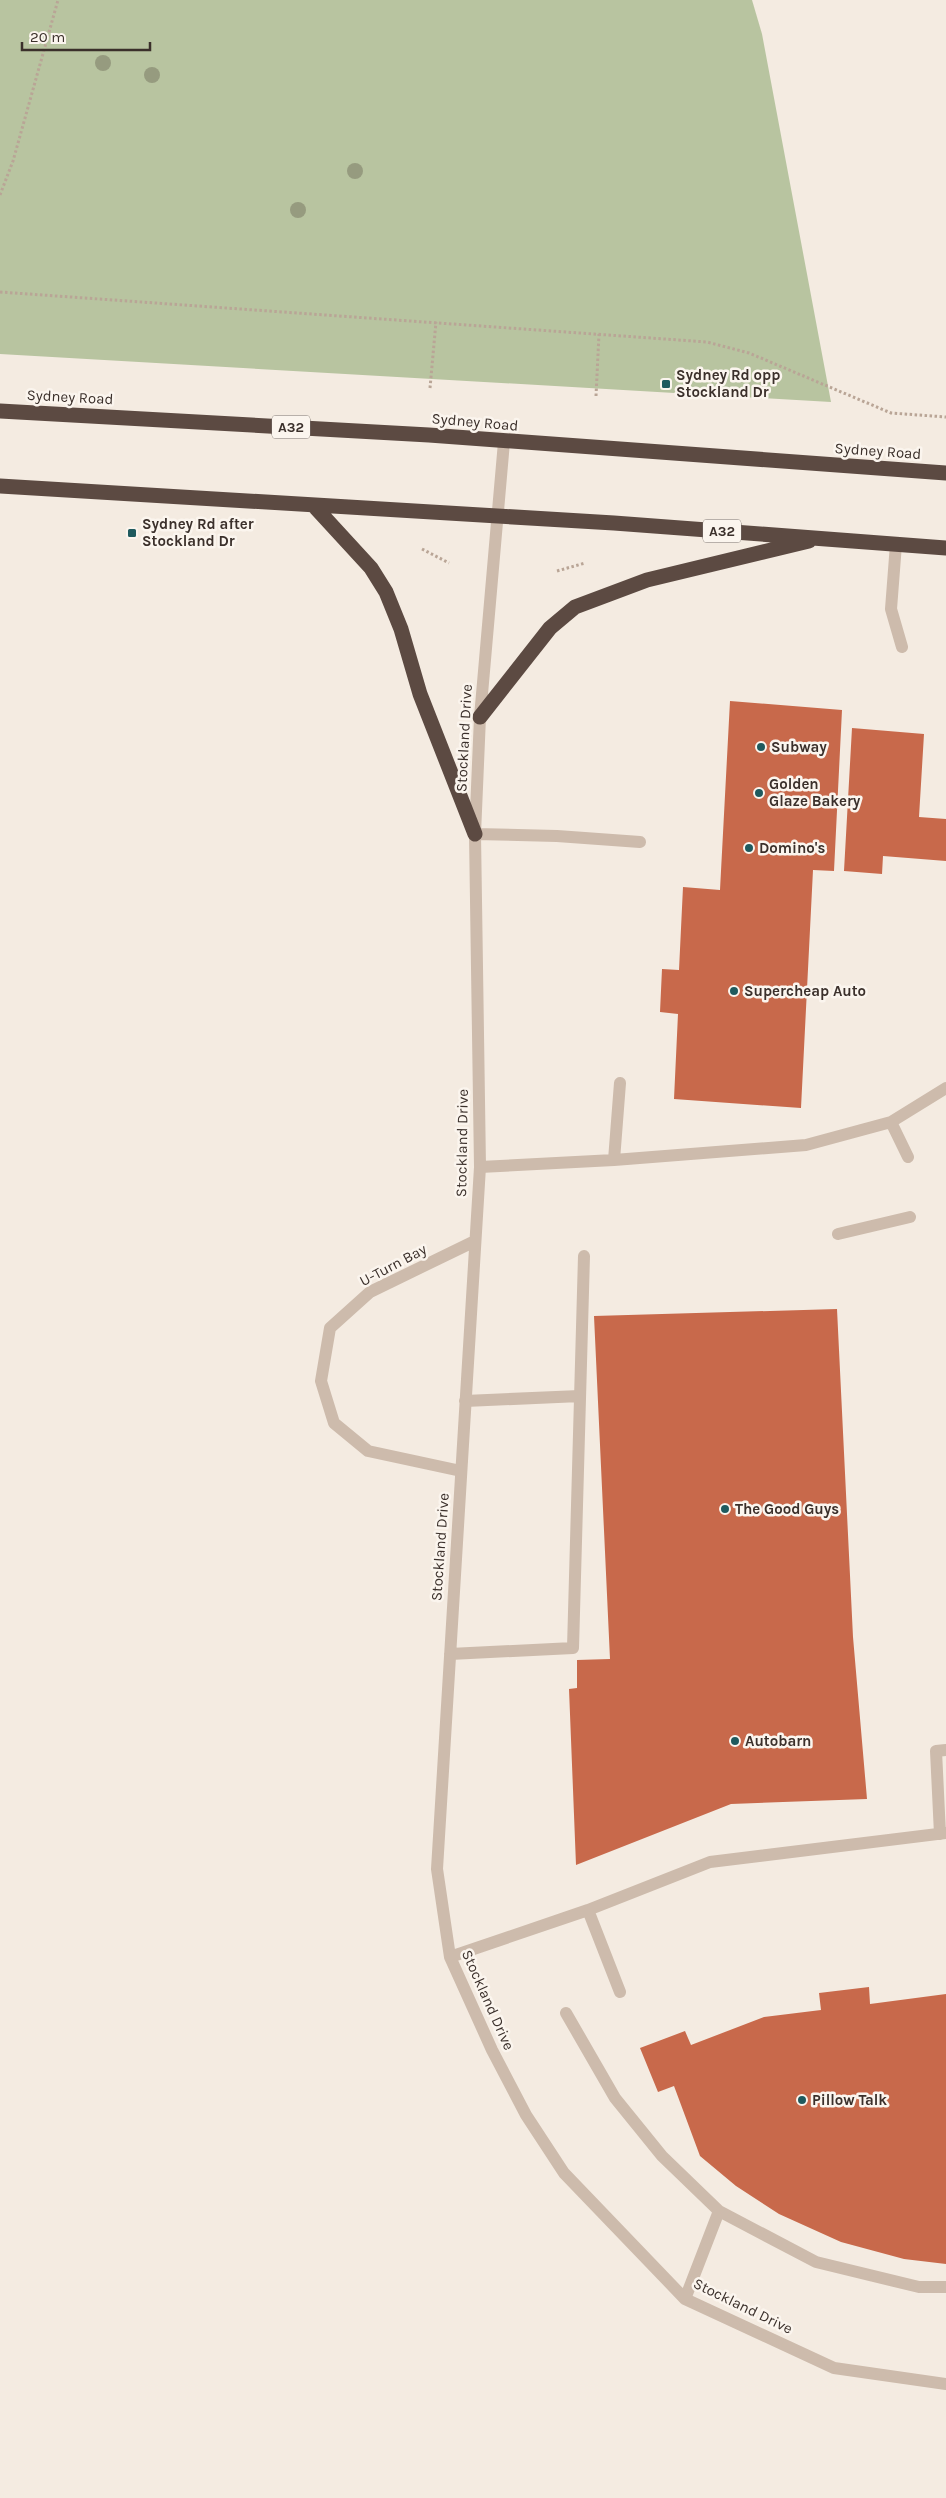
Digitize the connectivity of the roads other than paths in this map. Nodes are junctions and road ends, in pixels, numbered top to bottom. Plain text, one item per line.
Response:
1 (0, 411) edge
2 (504, 442) junction
3 (946, 473) edge
4 (0, 486) edge
5 (314, 506) junction
6 (498, 516) junction
7 (823, 538) junction
8 (896, 544) junction
9 (946, 548) edge
10 (902, 647) dead end
11 (480, 718) junction
12 (475, 834) junction
13 (640, 842) dead end
14 (620, 1083) dead end
15 (946, 1088) edge
16 (891, 1122) junction
17 (908, 1157) dead end
18 (614, 1160) junction
19 (480, 1167) junction
20 (910, 1217) dead end
21 (838, 1234) dead end
22 (475, 1242) junction
23 (584, 1256) dead end
24 (580, 1396) junction
25 (466, 1400) junction
26 (461, 1471) junction
27 (450, 1654) junction
28 (946, 1750) edge
29 (943, 1834) edge
30 (588, 1910) junction
31 (450, 1957) junction
32 (620, 1992) dead end
33 (566, 2013) dead end
34 (719, 2211) junction
35 (946, 2287) edge
36 (686, 2299) junction
37 (946, 2384) edge

1 - 2 highway, Sydney Road / A32
2 - 3 highway, Sydney Road / A32
2 - 6 street, Stockland Drive
4 - 5 highway, A32
5 - 6 highway, A32
5 - 12 highway
6 - 7 highway, A32
6 - 11 street, Stockland Drive
7 - 8 highway, A32
7 - 11 highway
8 - 9 highway, A32
8 - 10 street
11 - 12 street, Stockland Drive
12 - 13 street
12 - 19 street, Stockland Drive
14 - 18 street
15 - 16 street
16 - 17 street
16 - 18 street
18 - 19 street
19 - 22 street, Stockland Drive
20 - 21 street
22 - 25 street, Stockland Drive
22 - 26 street, U-Turn Bay
23 - 24 street
24 - 25 street
24 - 27 street
25 - 26 street, Stockland Drive
26 - 27 street, Stockland Drive
27 - 31 street, Stockland Drive
28 - 29 street
29 - 30 street
30 - 31 street
30 - 32 street
31 - 36 street, Stockland Drive
33 - 34 street
34 - 35 street
34 - 36 street
36 - 37 street, Stockland Drive

